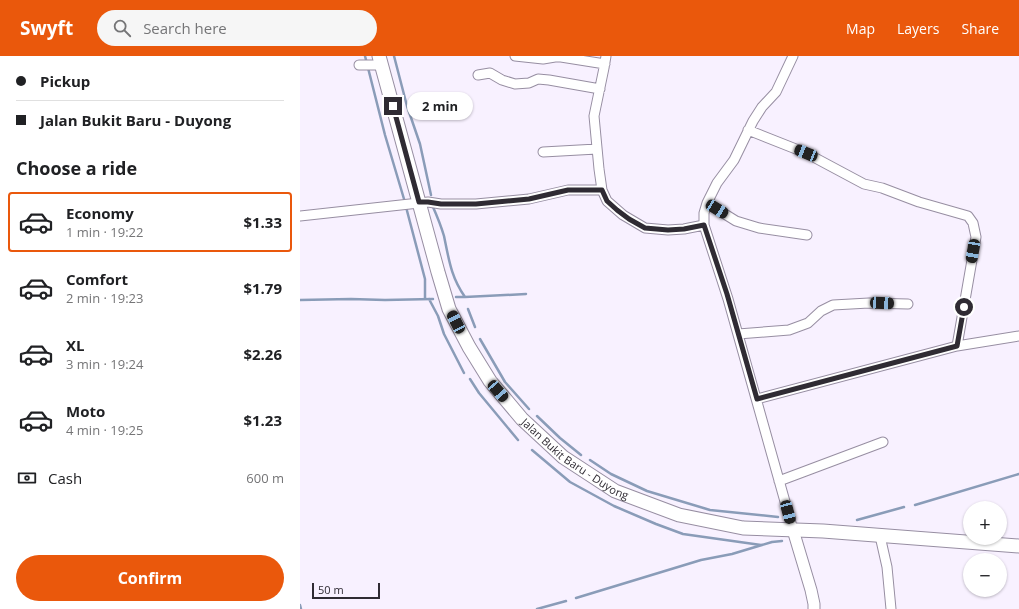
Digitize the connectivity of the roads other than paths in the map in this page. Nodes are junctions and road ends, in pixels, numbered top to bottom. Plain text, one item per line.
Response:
1 (515, 56) edge
2 (793, 56) edge
3 (605, 60) edge
4 (377, 62) edge
5 (359, 65) dead end
6 (478, 74) dead end
7 (600, 90) junction
8 (748, 130) junction
9 (597, 149) junction
10 (543, 152) dead end
11 (602, 190) junction
12 (419, 202) junction
13 (708, 203) junction
14 (300, 216) edge
15 (704, 225) junction
16 (807, 235) dead end
17 (908, 304) dead end
18 (738, 334) junction
19 (1019, 336) edge
20 (957, 346) junction
21 (757, 399) junction
22 (883, 442) dead end
23 (779, 481) junction
24 (794, 530) junction
25 (880, 536) junction
26 (1019, 546) edge
27 (814, 609) edge
28 (891, 609) edge

1 - 3 street
2 - 8 street
3 - 7 street
4 - 5 street
4 - 12 main road, Jalan Bukit Baru - Duyong
6 - 7 street
7 - 9 street
8 - 13 street
8 - 20 street
9 - 10 street
9 - 11 street
11 - 12 street
11 - 15 street
12 - 14 street
12 - 24 main road, Jalan Bukit Baru - Duyong
13 - 15 street
13 - 16 street
15 - 18 street
17 - 18 street
18 - 21 street
19 - 20 street
20 - 21 street
21 - 23 street
22 - 23 street
23 - 24 street
24 - 25 main road, Jalan Bukit Baru - Duyong
24 - 27 street
25 - 26 main road, Jalan Bukit Baru - Duyong
25 - 28 street

